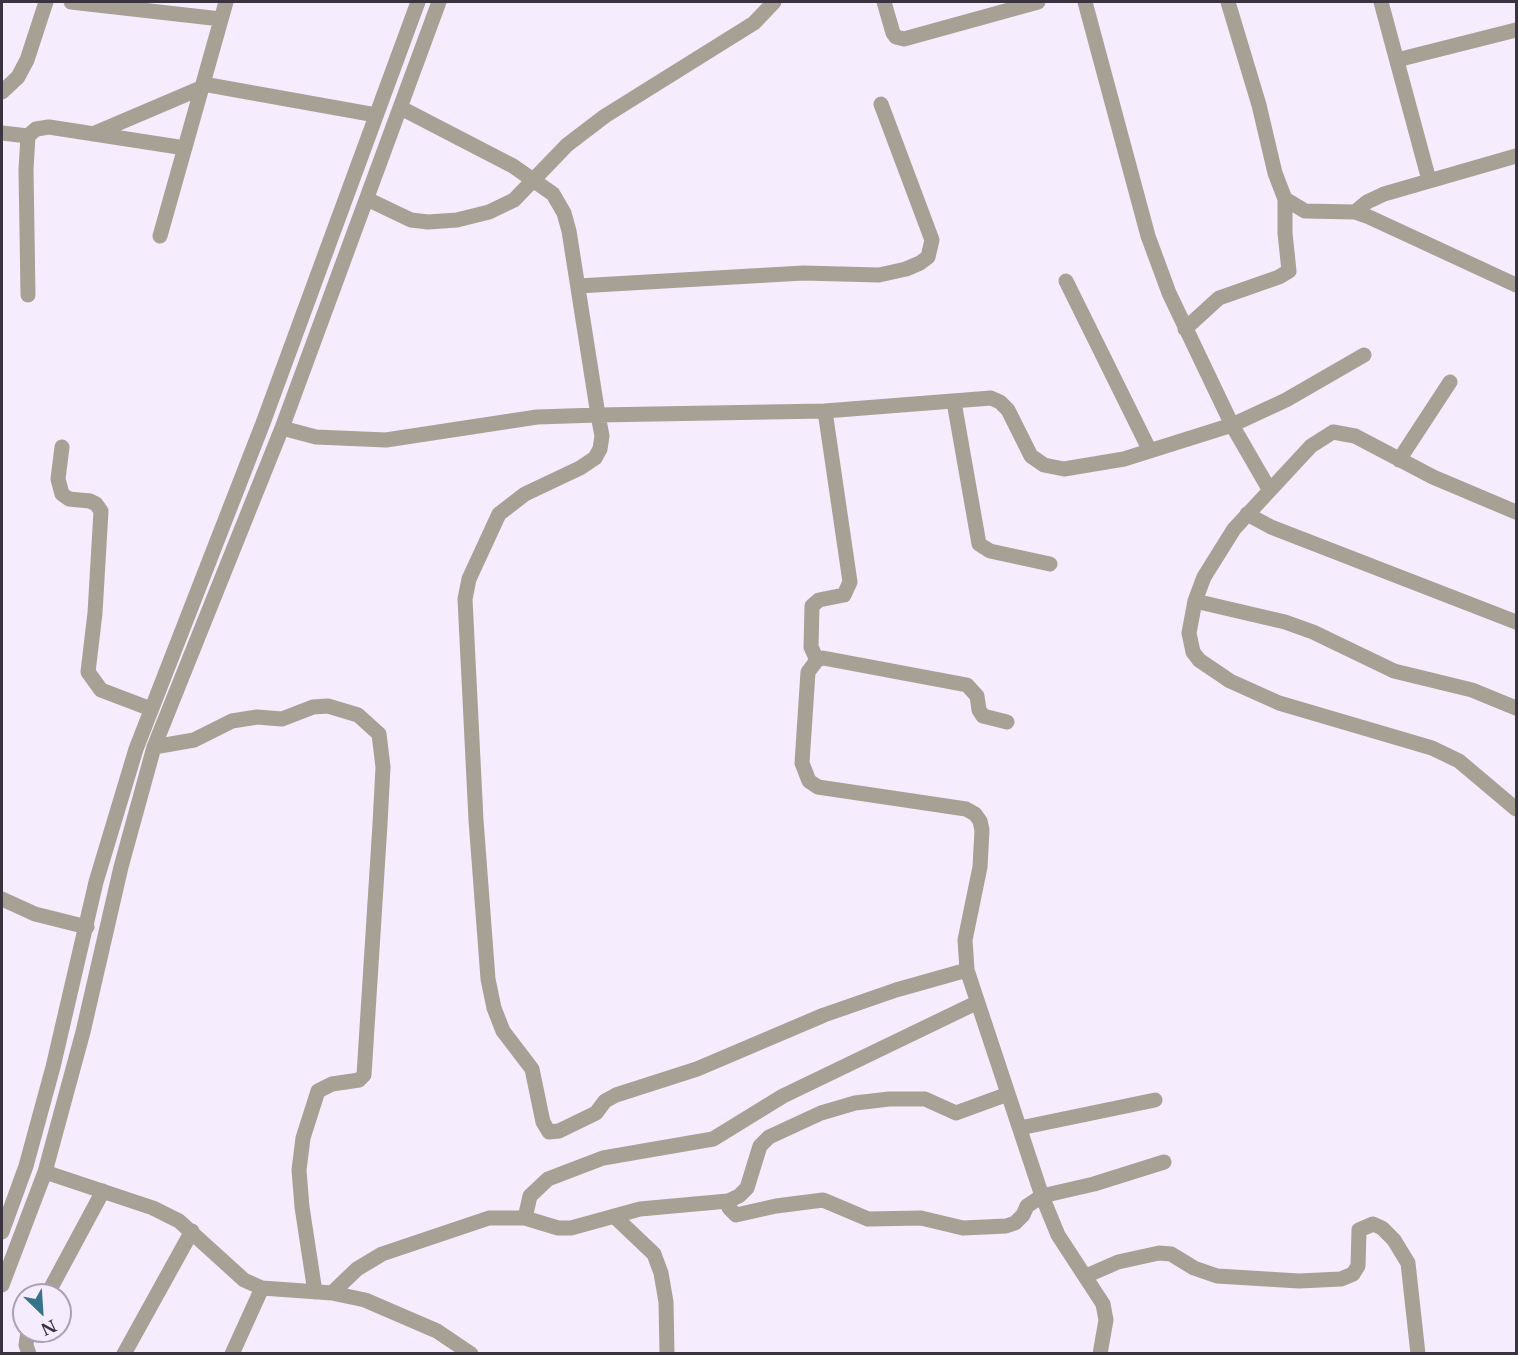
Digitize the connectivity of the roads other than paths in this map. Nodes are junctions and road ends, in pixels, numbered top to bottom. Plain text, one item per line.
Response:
1 (46, 2) edge
2 (71, 2) edge
3 (226, 2) edge
4 (418, 2) edge
5 (439, 2) edge
6 (774, 2) edge
7 (884, 2) edge
8 (1038, 2) edge
9 (1085, 2) edge
10 (1228, 2) edge
11 (1381, 2) edge
12 (221, 19) junction
13 (1516, 30) edge
14 (1397, 60) junction
15 (202, 86) junction
16 (2, 92) edge
17 (881, 104) dead end
18 (401, 108) junction
19 (376, 115) junction
20 (2, 133) edge
21 (93, 134) junction
22 (28, 136) junction
23 (185, 148) junction
24 (1516, 156) edge
25 (536, 179) junction
26 (1429, 180) junction
27 (367, 199) junction
28 (1285, 199) junction
29 (1355, 212) junction
30 (160, 236) dead end
31 (1066, 281) dead end
32 (1516, 285) edge
33 (578, 286) junction
34 (28, 295) dead end
35 (1185, 329) junction
36 (1364, 355) dead end
37 (1450, 382) dead end
38 (954, 402) junction
39 (825, 411) junction
40 (598, 415) junction
41 (1232, 425) junction
42 (282, 428) junction
43 (62, 447) dead end
44 (1150, 451) junction
45 (1399, 460) junction
46 (1269, 489) junction
47 (1516, 512) edge
48 (1247, 514) junction
49 (1050, 564) dead end
50 (1194, 602) junction
51 (1516, 622) edge
52 (817, 660) junction
53 (1516, 708) edge
54 (151, 710) junction
55 (1007, 722) dead end
56 (154, 747) junction
57 (1516, 809) edge
58 (2, 898) edge
59 (87, 927) junction
60 (967, 970) junction
61 (976, 1003) junction
62 (1008, 1094) junction
63 (1155, 1100) dead end
64 (1020, 1128) junction
65 (1164, 1162) dead end
66 (45, 1172) junction
67 (103, 1191) junction
68 (1042, 1196) junction
69 (728, 1201) junction
70 (614, 1216) junction
71 (525, 1218) junction
72 (192, 1231) junction
73 (2, 1232) edge
74 (1086, 1276) junction
75 (53, 1283) edge
76 (2, 1285) edge
77 (262, 1288) junction
78 (315, 1292) junction
79 (332, 1293) junction
80 (124, 1353) edge
81 (232, 1353) edge
82 (471, 1353) edge
83 (667, 1353) edge
84 (1100, 1353) edge
85 (1418, 1353) edge

1 - 16 street
2 - 12 street
3 - 12 street
4 - 19 street
5 - 18 street
6 - 25 street
7 - 8 street
9 - 35 street
10 - 28 street
11 - 14 street
12 - 15 street
13 - 14 street
14 - 26 street
15 - 19 street
15 - 21 street
15 - 23 street
17 - 33 street
18 - 25 street
18 - 27 street
19 - 54 street
20 - 22 street
21 - 22 street
21 - 23 street
22 - 34 street
23 - 30 street
24 - 26 street
25 - 27 street
25 - 33 street
26 - 29 street
27 - 42 street
28 - 29 street
28 - 35 street
29 - 32 street
31 - 44 street
33 - 40 street
35 - 41 street
36 - 41 street
37 - 45 street
38 - 39 street
38 - 44 street
38 - 49 street
39 - 40 street
39 - 52 street
40 - 42 street
40 - 60 street
41 - 44 street
41 - 46 street
42 - 56 street
43 - 54 street
45 - 46 street
45 - 47 street
46 - 48 street
48 - 50 street
48 - 51 street
50 - 53 street
50 - 57 street
52 - 55 street
52 - 60 street
54 - 59 street
56 - 66 street
56 - 78 street
58 - 59 street
59 - 73 street
60 - 61 street
61 - 62 street
61 - 71 street
62 - 64 street
62 - 69 street
63 - 64 street
64 - 68 street
65 - 68 street
66 - 67 street
66 - 76 street
67 - 72 street
67 - 75 street
68 - 69 street
68 - 74 street
69 - 70 street
70 - 71 street
70 - 83 street
71 - 79 street
72 - 77 street
72 - 80 street
74 - 84 street
74 - 85 street
77 - 78 street
77 - 81 street
78 - 79 street
79 - 82 street

